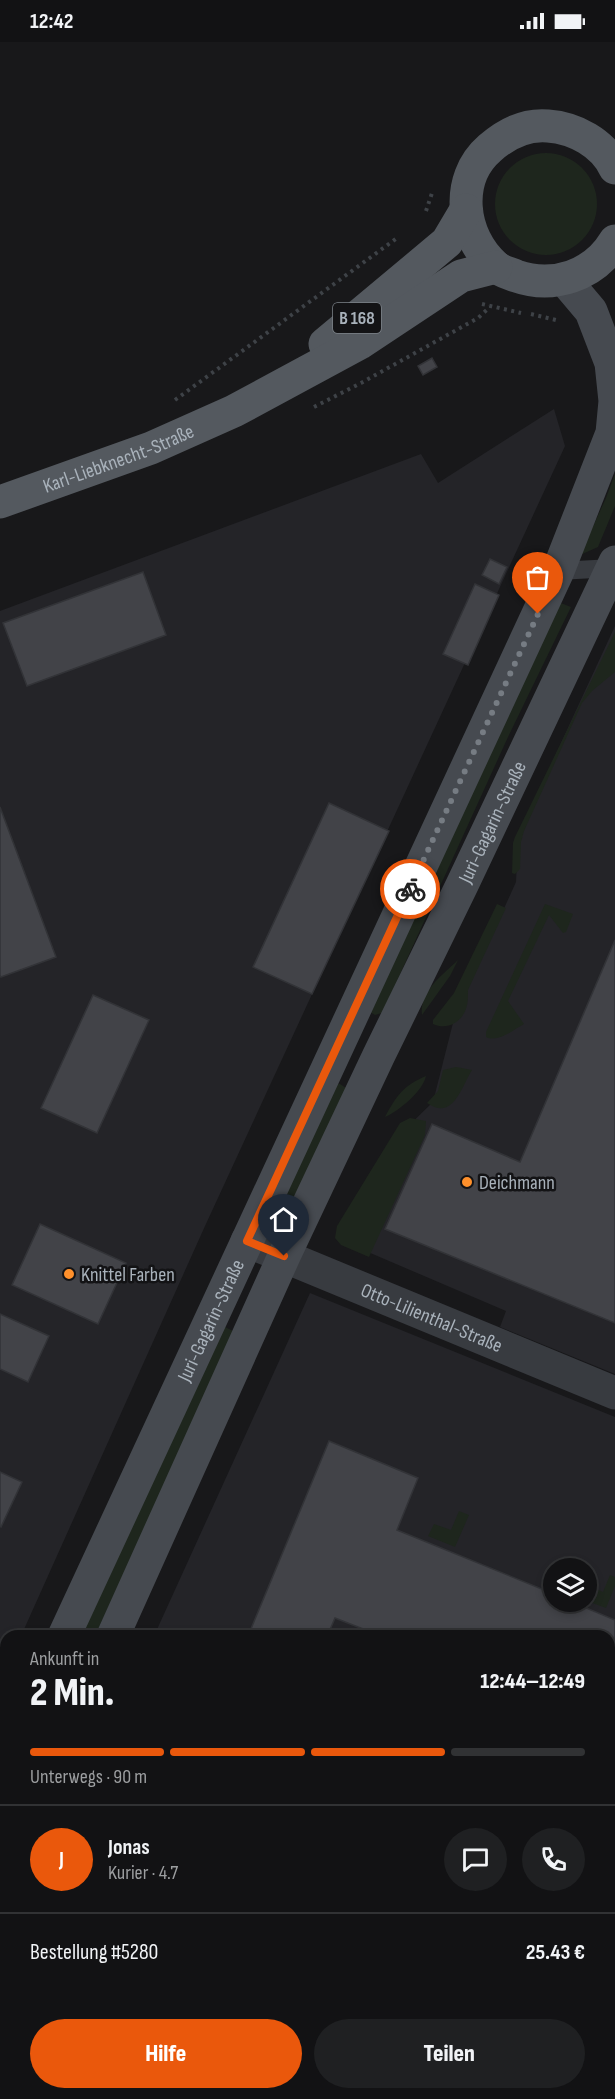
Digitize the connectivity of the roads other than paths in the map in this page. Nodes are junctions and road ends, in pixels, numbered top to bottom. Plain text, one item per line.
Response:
1 (613, 161) edge
2 (466, 210) junction
3 (613, 255) edge
4 (496, 267) junction
5 (564, 279) junction
6 (234, 411) junction
7 (0, 502) edge
8 (614, 565) edge
9 (558, 571) junction
10 (247, 1241) junction
11 (284, 1256) junction
12 (615, 1393) edge
13 (67, 1630) edge
14 (116, 1630) edge

1 - 2 main road, B 168
2 - 4 main road, B 168
2 - 6 main road, Karl-Liebknecht-Straße / B 168
3 - 5 main road, B 168
4 - 5 main road, B 168
4 - 6 main road, Karl-Liebknecht-Straße / B 168
5 - 9 street, Juri-Gagarin-Straße
6 - 7 main road, Karl-Liebknecht-Straße / B 168
8 - 9 lane
8 - 11 street, Juri-Gagarin-Straße
9 - 10 street, Juri-Gagarin-Straße
10 - 11 street, Otto-Lilienthal-Straße
10 - 13 street, Juri-Gagarin-Straße
11 - 12 street, Otto-Lilienthal-Straße
11 - 14 street, Juri-Gagarin-Straße

